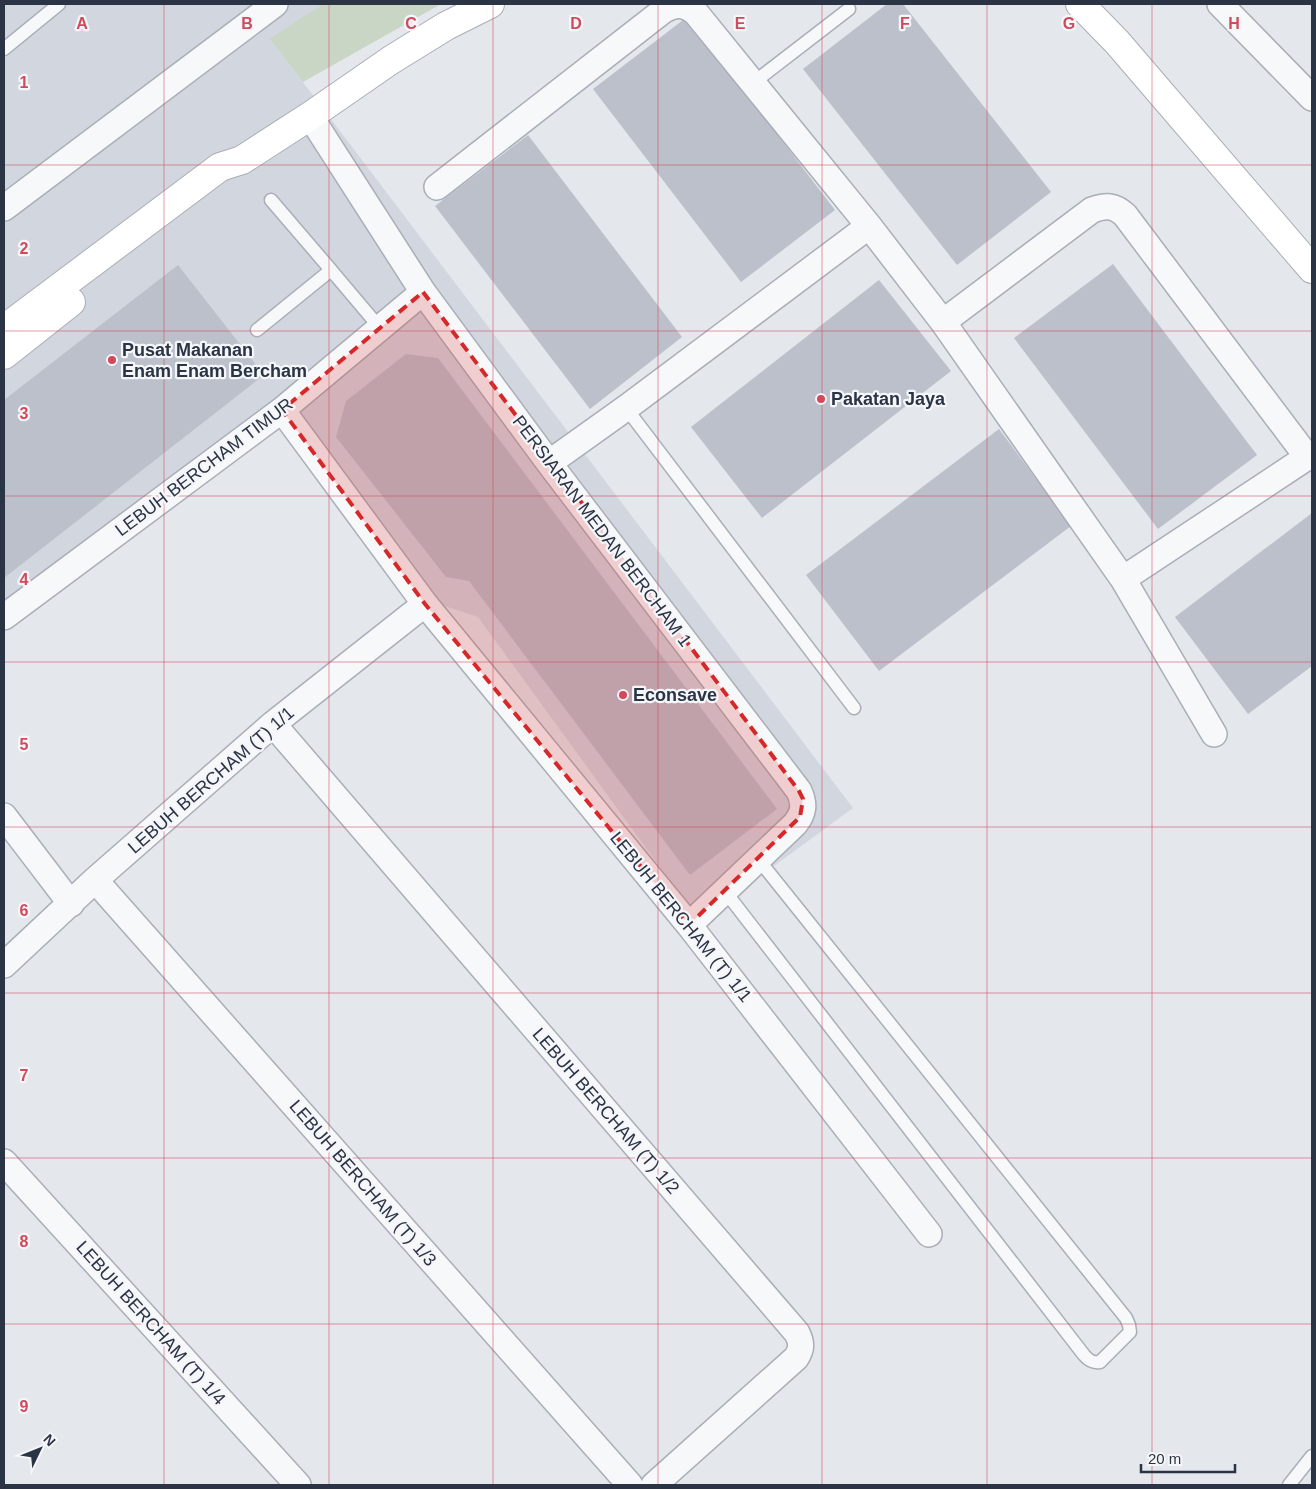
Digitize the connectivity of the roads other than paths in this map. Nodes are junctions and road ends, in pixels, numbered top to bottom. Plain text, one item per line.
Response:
1 (59, 4) edge
2 (275, 4) edge
3 (490, 4) edge
4 (1060, 4) edge
5 (1080, 4) edge
6 (1103, 4) edge
7 (1220, 4) edge
8 (849, 9) dead end
9 (1117, 42) junction
10 (4, 49) edge
11 (753, 83) junction
12 (1312, 98) edge
13 (310, 116) junction
14 (242, 160) junction
15 (437, 186) dead end
16 (271, 200) dead end
17 (4, 208) edge
18 (869, 226) junction
19 (1312, 242) edge
20 (1312, 269) edge
21 (331, 270) junction
22 (423, 292) junction
23 (943, 322) junction
24 (380, 328) junction
25 (4, 329) edge
26 (257, 330) dead end
27 (4, 355) edge
28 (626, 408) junction
29 (282, 410) junction
30 (1310, 456) edge
31 (550, 463) junction
32 (1123, 579) junction
33 (426, 604) junction
34 (4, 617) edge
35 (854, 708) dead end
36 (272, 724) junction
37 (1214, 734) dead end
38 (4, 816) edge
39 (758, 859) junction
40 (95, 880) junction
41 (724, 890) junction
42 (70, 904) junction
43 (689, 925) junction
44 (4, 966) edge
45 (4, 1162) edge
46 (930, 1234) dead end
47 (1312, 1456) edge
48 (298, 1485) edge
49 (630, 1485) edge
50 (654, 1485) edge
51 (1289, 1485) edge

1 - 10 lane
2 - 17 street
3 - 13 street
4 - 9 street
5 - 9 street
6 - 19 street
7 - 12 street
8 - 11 lane
9 - 20 street
11 - 15 street
11 - 18 street
13 - 14 street
13 - 22 street, PERSIARAN MEDAN BERCHAM 1
14 - 25 street
14 - 27 street
16 - 21 lane
18 - 23 street
18 - 28 street
21 - 24 lane
21 - 26 lane
22 - 24 street, LEBUH BERCHAM TIMUR
22 - 31 street, PERSIARAN MEDAN BERCHAM 1
23 - 30 street
23 - 32 street
24 - 29 street, LEBUH BERCHAM TIMUR
28 - 31 street
28 - 35 lane
29 - 33 street, LEBUH BERCHAM (T) 1/1
29 - 34 street, LEBUH BERCHAM TIMUR
30 - 32 street
31 - 39 street, PERSIARAN MEDAN BERCHAM 1
32 - 37 street
33 - 36 street, LEBUH BERCHAM (T) 1/1
33 - 43 street, LEBUH BERCHAM (T) 1/1
36 - 40 street, LEBUH BERCHAM (T) 1/1
36 - 50 street, LEBUH BERCHAM (T) 1/2
38 - 42 street
39 - 41 street, PERSIARAN MEDAN BERCHAM 1
39 - 41 lane
40 - 42 street, LEBUH BERCHAM (T) 1/1
40 - 49 street, LEBUH BERCHAM (T) 1/3
41 - 43 street, PERSIARAN MEDAN BERCHAM 1
42 - 44 street, LEBUH BERCHAM (T) 1/1
43 - 46 street, LEBUH BERCHAM (T) 1/1
45 - 48 street, LEBUH BERCHAM (T) 1/4
47 - 51 lane

